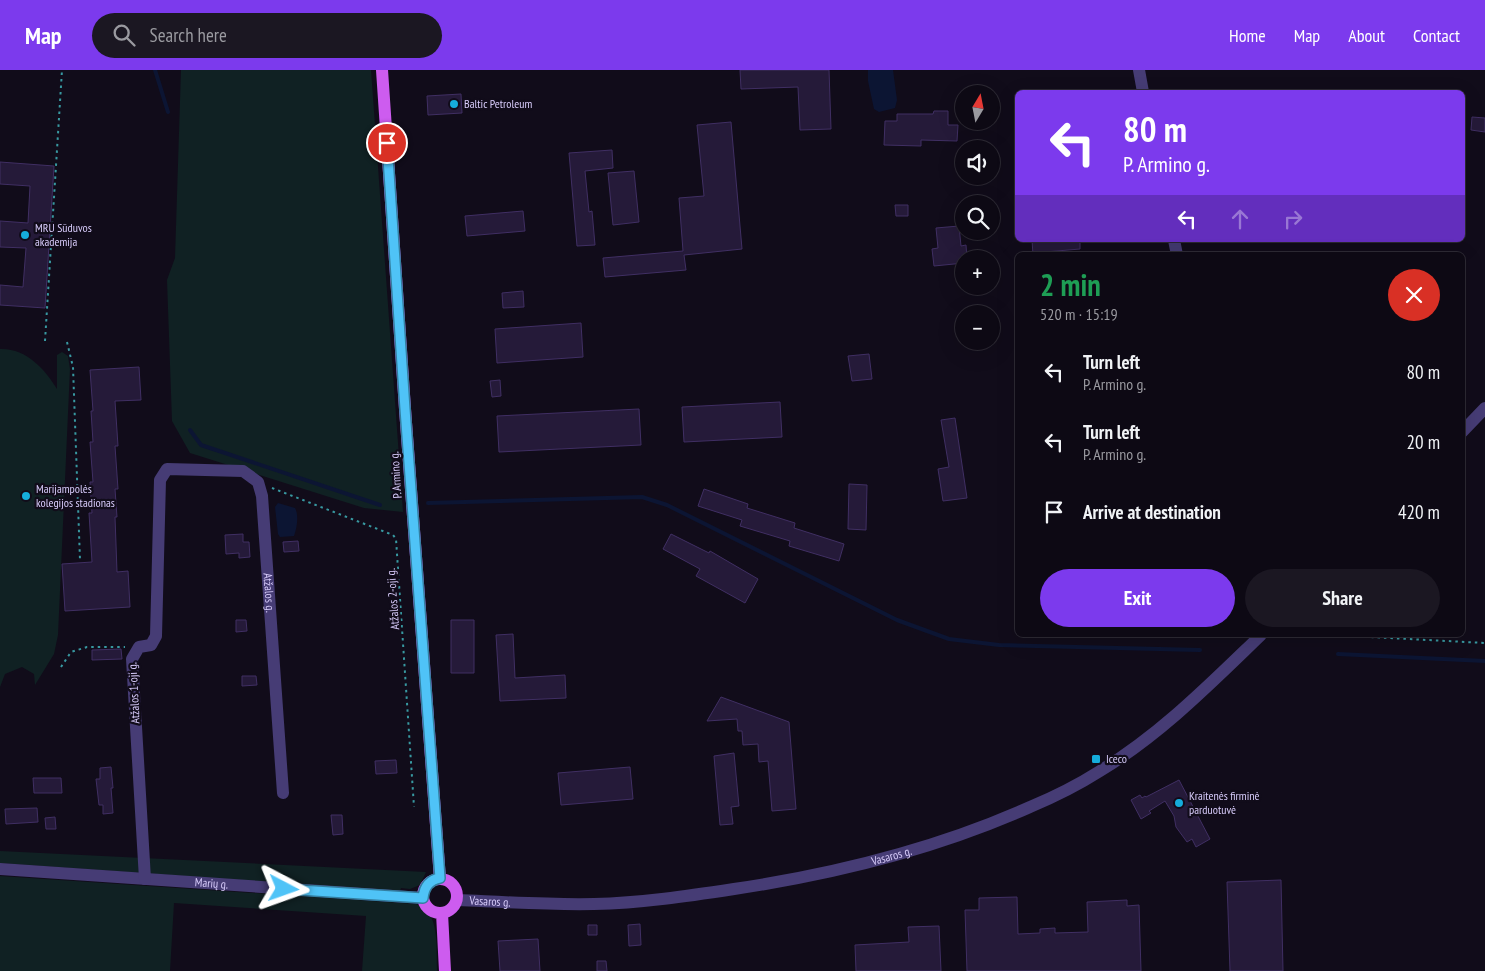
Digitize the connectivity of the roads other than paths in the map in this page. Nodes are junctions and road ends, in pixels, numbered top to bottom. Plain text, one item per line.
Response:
1 (382, 70) edge
2 (1138, 70) edge
3 (1143, 90) edge
4 (1485, 408) edge
5 (1465, 429) edge
6 (258, 482) joint
7 (1259, 637) edge
8 (283, 793) dead end
9 (0, 869) edge
10 (440, 878) junction
11 (145, 879) junction
12 (423, 898) junction
13 (458, 900) junction
14 (442, 913) junction
15 (445, 971) edge

1 - 10 main road, P. Armino g.
2 - 3 street
4 - 5 street
6 - 8 street, Atžalos g.
6 - 11 street, Atžalos 1-oji g.
7 - 13 street, Vasaros g.
9 - 11 street, Marių g.
10 - 12 main road
10 - 13 main road
11 - 12 street, Marių g.
12 - 14 main road
13 - 14 main road
14 - 15 main road

